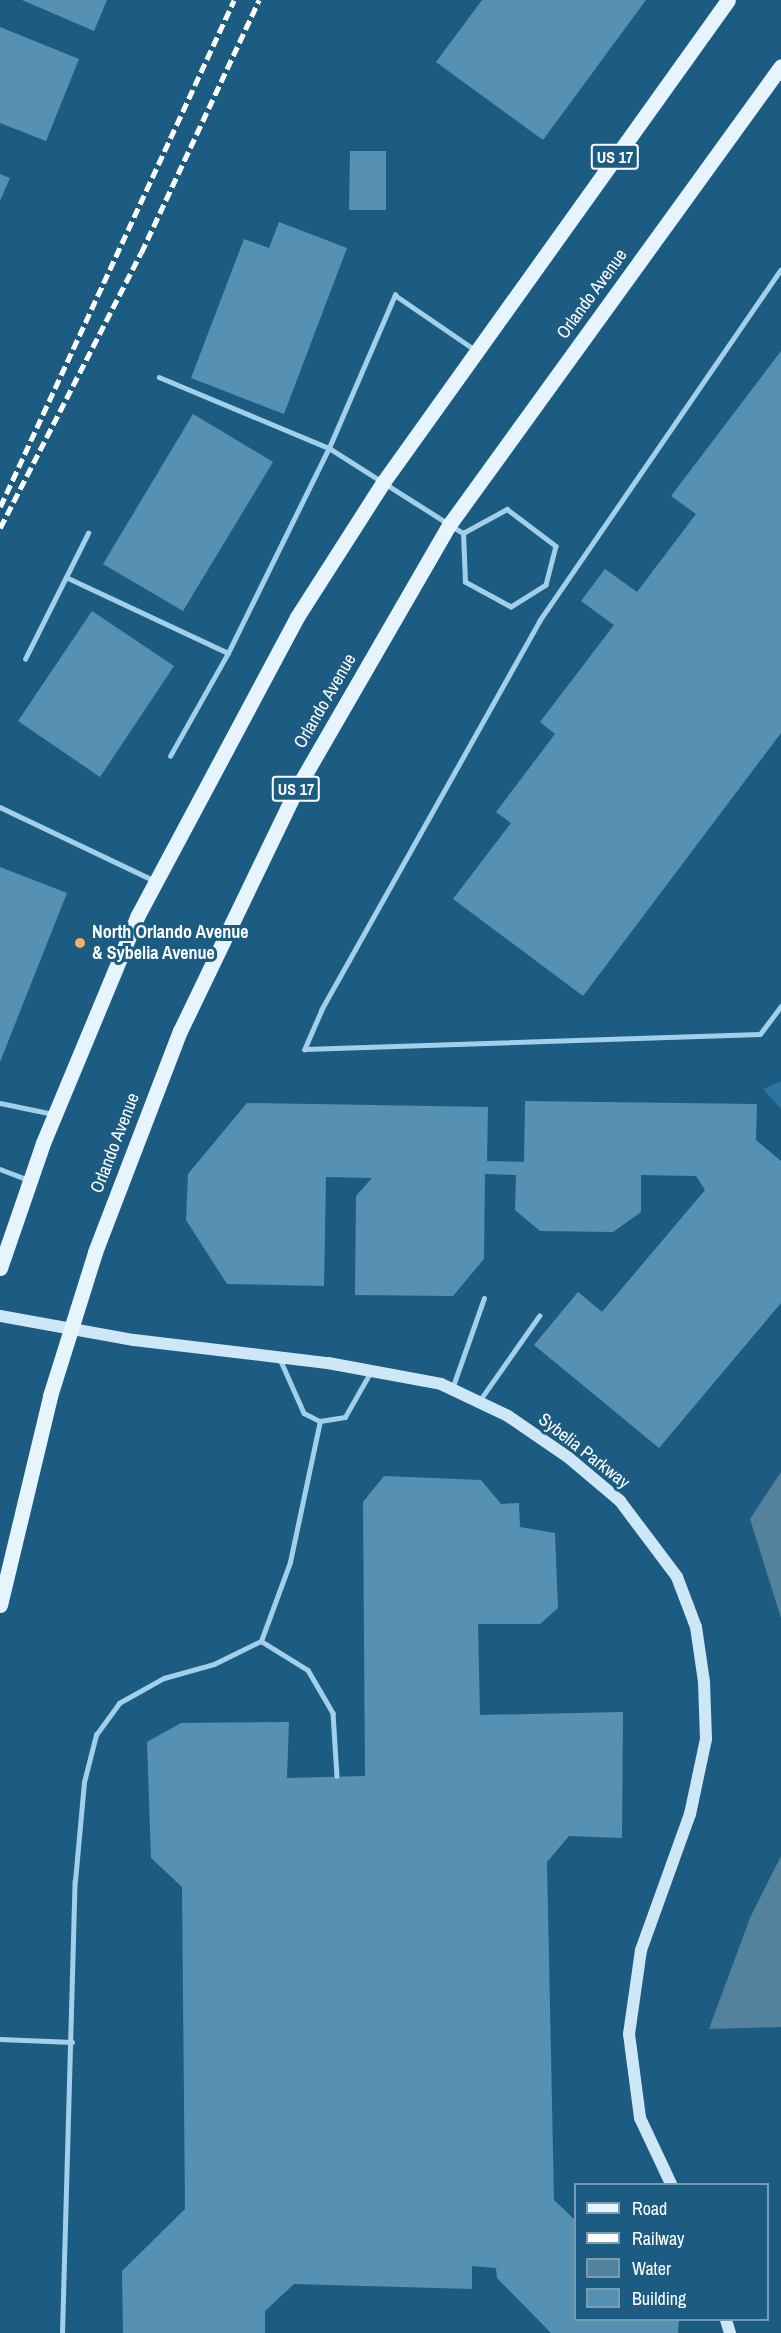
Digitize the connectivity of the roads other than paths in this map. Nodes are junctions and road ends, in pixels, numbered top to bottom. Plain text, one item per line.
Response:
1 (728, 0) edge
2 (781, 66) edge
3 (781, 270) edge
4 (476, 351) junction
5 (159, 377) dead end
6 (329, 448) junction
7 (384, 481) junction
8 (449, 525) junction
9 (88, 533) dead end
10 (463, 533) junction
11 (66, 578) junction
12 (546, 585) junction
13 (558, 592) junction
14 (228, 653) junction
15 (25, 659) dead end
16 (170, 756) dead end
17 (0, 807) edge
18 (155, 882) junction
19 (781, 1006) edge
20 (0, 1103) edge
21 (54, 1114) junction
22 (0, 1169) edge
23 (30, 1180) junction
24 (0, 1268) edge
25 (484, 1298) dead end
26 (0, 1316) edge
27 (539, 1316) dead end
28 (69, 1328) junction
29 (280, 1357) junction
30 (372, 1371) junction
31 (452, 1389) junction
32 (479, 1402) junction
33 (320, 1421) junction
34 (0, 1605) edge
35 (261, 1641) junction
36 (337, 1776) dead end
37 (0, 2039) edge
38 (72, 2043) junction
39 (671, 2183) edge
40 (62, 2333) edge

1 - 4 main road, US 17
2 - 8 main road, Orlando Avenue / US 17
3 - 13 lane
4 - 6 lane
4 - 7 main road, US 17
5 - 6 lane
6 - 7 lane
6 - 14 lane
7 - 8 lane
7 - 18 main road, US 17
8 - 10 lane
8 - 28 main road, Orlando Avenue / US 17
9 - 11 lane
10 - 12 lane
10 - 12 lane
11 - 14 lane
11 - 15 lane
12 - 13 lane
13 - 19 lane
14 - 16 lane
17 - 18 lane
18 - 21 main road, US 17
20 - 21 lane
21 - 23 main road, US 17
22 - 23 lane
23 - 24 main road, US 17
25 - 31 lane
26 - 28 street, Sybelia Parkway
27 - 32 lane
28 - 29 street, Sybelia Parkway
28 - 34 main road, Orlando Avenue / US 17
29 - 30 street, Sybelia Parkway
29 - 33 lane
30 - 31 street, Sybelia Parkway
30 - 33 lane
31 - 32 street, Sybelia Parkway
32 - 39 street, Sybelia Parkway
33 - 35 lane
35 - 36 lane
35 - 38 lane
37 - 38 lane
38 - 40 lane

